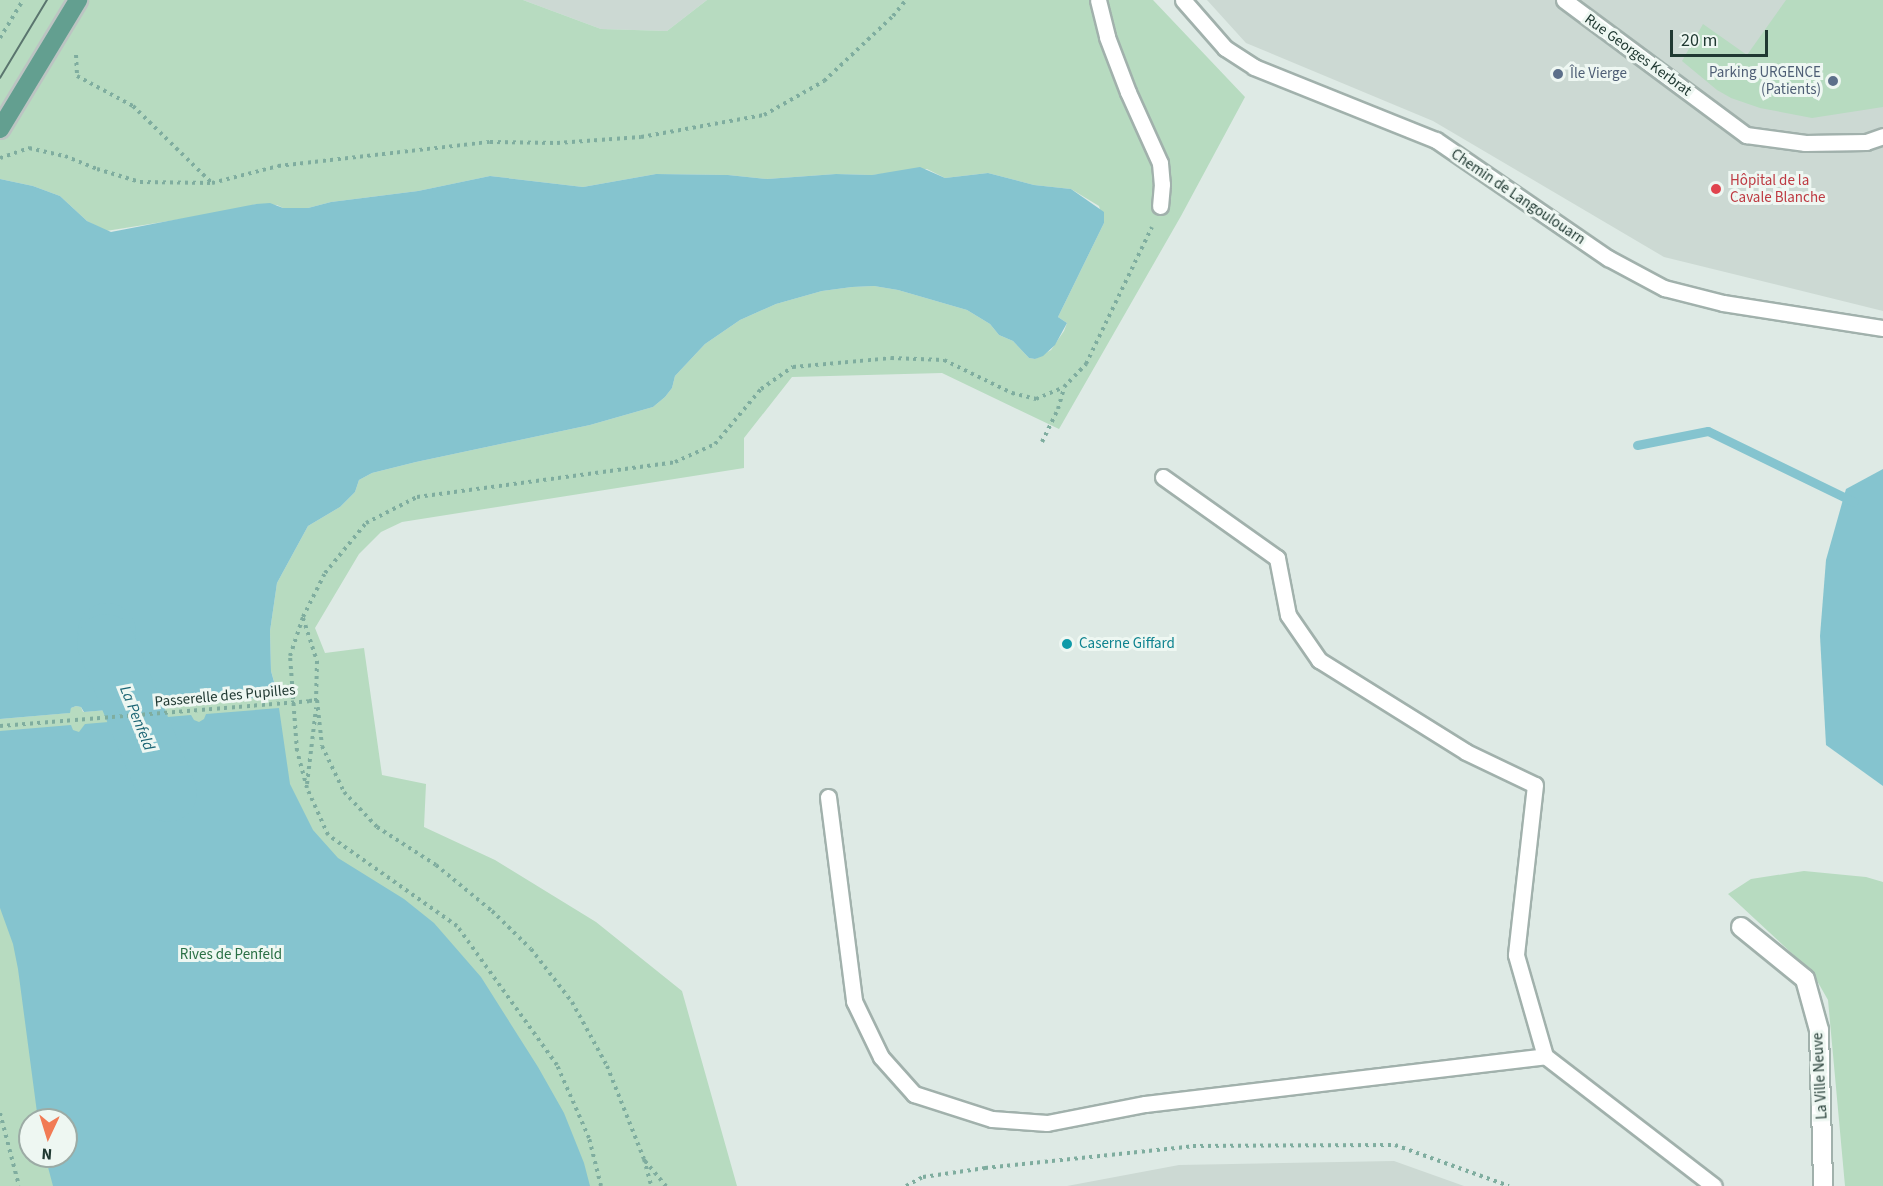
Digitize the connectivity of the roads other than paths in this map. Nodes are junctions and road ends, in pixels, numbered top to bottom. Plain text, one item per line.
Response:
1 (78, 0) edge
2 (1098, 0) edge
3 (1183, 0) edge
4 (1563, 0) edge
5 (0, 129) edge
6 (1883, 136) edge
7 (1160, 206) road end
8 (1883, 328) edge
9 (1163, 477) dead end
10 (828, 797) dead end
11 (1741, 927) dead end
12 (1545, 1056) junction
13 (1714, 1186) edge
14 (1823, 1186) edge

1 - 5 main road, bridge
2 - 7 lane
3 - 8 lane, Chemin de Langoulouarn
4 - 6 lane, Rue Georges Kerbrat
9 - 12 lane
10 - 12 lane
11 - 14 street, La Ville Neuve
12 - 13 lane

